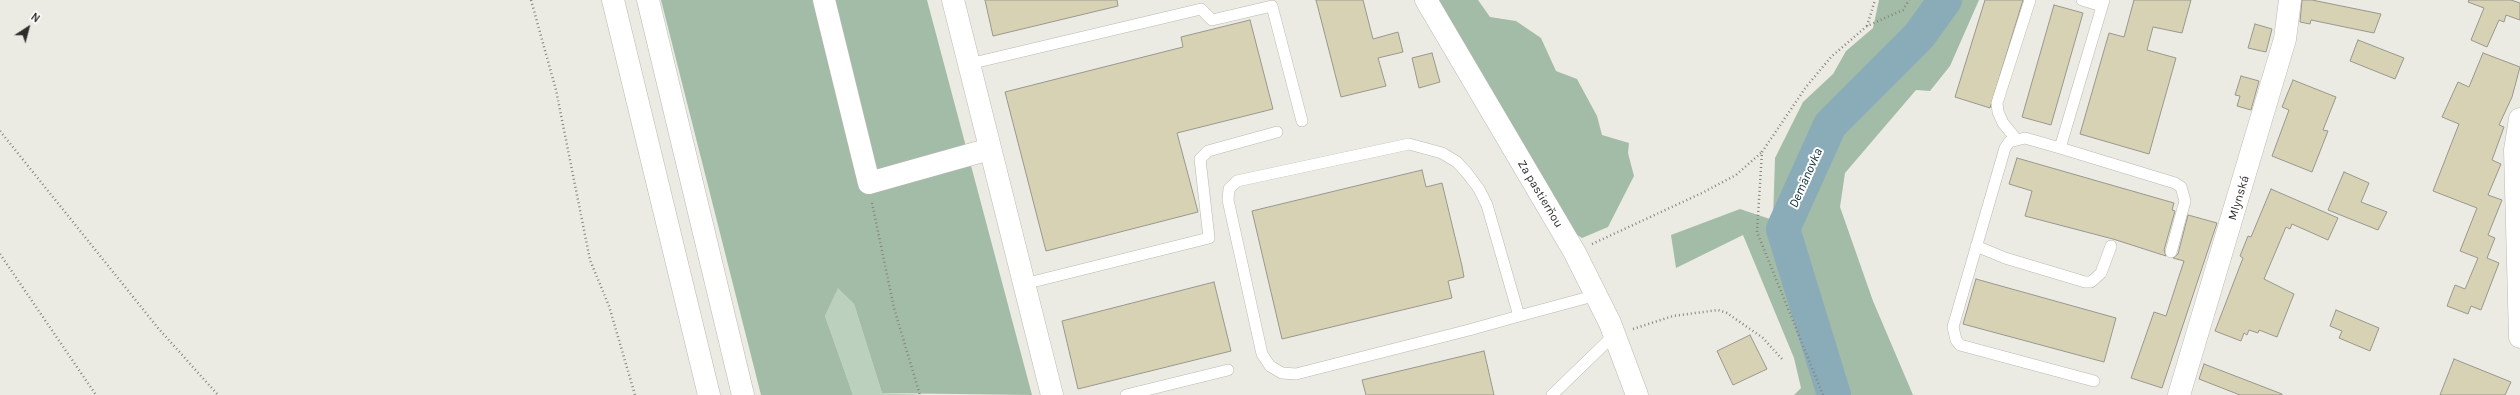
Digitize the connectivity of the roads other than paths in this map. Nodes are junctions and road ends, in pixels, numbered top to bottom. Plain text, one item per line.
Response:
1 (613, 0) edge
2 (648, 0) edge
3 (824, 0) edge
4 (953, 0) edge
5 (1426, 0) edge
6 (2030, 0) edge
7 (2082, 0) edge
8 (2290, 0) edge
9 (2103, 3) edge
10 (969, 64) junction
11 (2520, 119) edge
12 (1302, 122) dead end
13 (1278, 132) dead end
14 (2016, 139) junction
15 (2060, 148) junction
16 (990, 149) junction
17 (1976, 246) junction
18 (2111, 246) dead end
19 (2171, 252) dead end
20 (1024, 284) junction
21 (1597, 295) junction
22 (1519, 316) junction
23 (1614, 335) junction
24 (2520, 338) edge
25 (1228, 370) dead end
26 (2094, 381) dead end
27 (1634, 386) edge
28 (709, 395) edge
29 (742, 395) edge
30 (1052, 395) edge
31 (1126, 395) edge
32 (1552, 395) edge
33 (1646, 395) edge
34 (2180, 395) edge

1 - 28 main road
2 - 29 main road
3 - 16 main road
4 - 10 main road
5 - 21 main road, Za pastierňou
6 - 14 lane
7 - 9 lane
8 - 34 main road, Mlynská
9 - 15 lane
10 - 12 lane
10 - 16 main road
11 - 24 main road
13 - 20 lane
14 - 15 lane
14 - 17 lane
15 - 19 lane
16 - 20 main road
17 - 18 lane
17 - 26 lane
20 - 30 main road
21 - 22 lane
21 - 23 main road, Za pastierňou
22 - 22 lane
23 - 27 main road, Za pastierňou
23 - 32 lane
25 - 31 lane
27 - 33 lane

